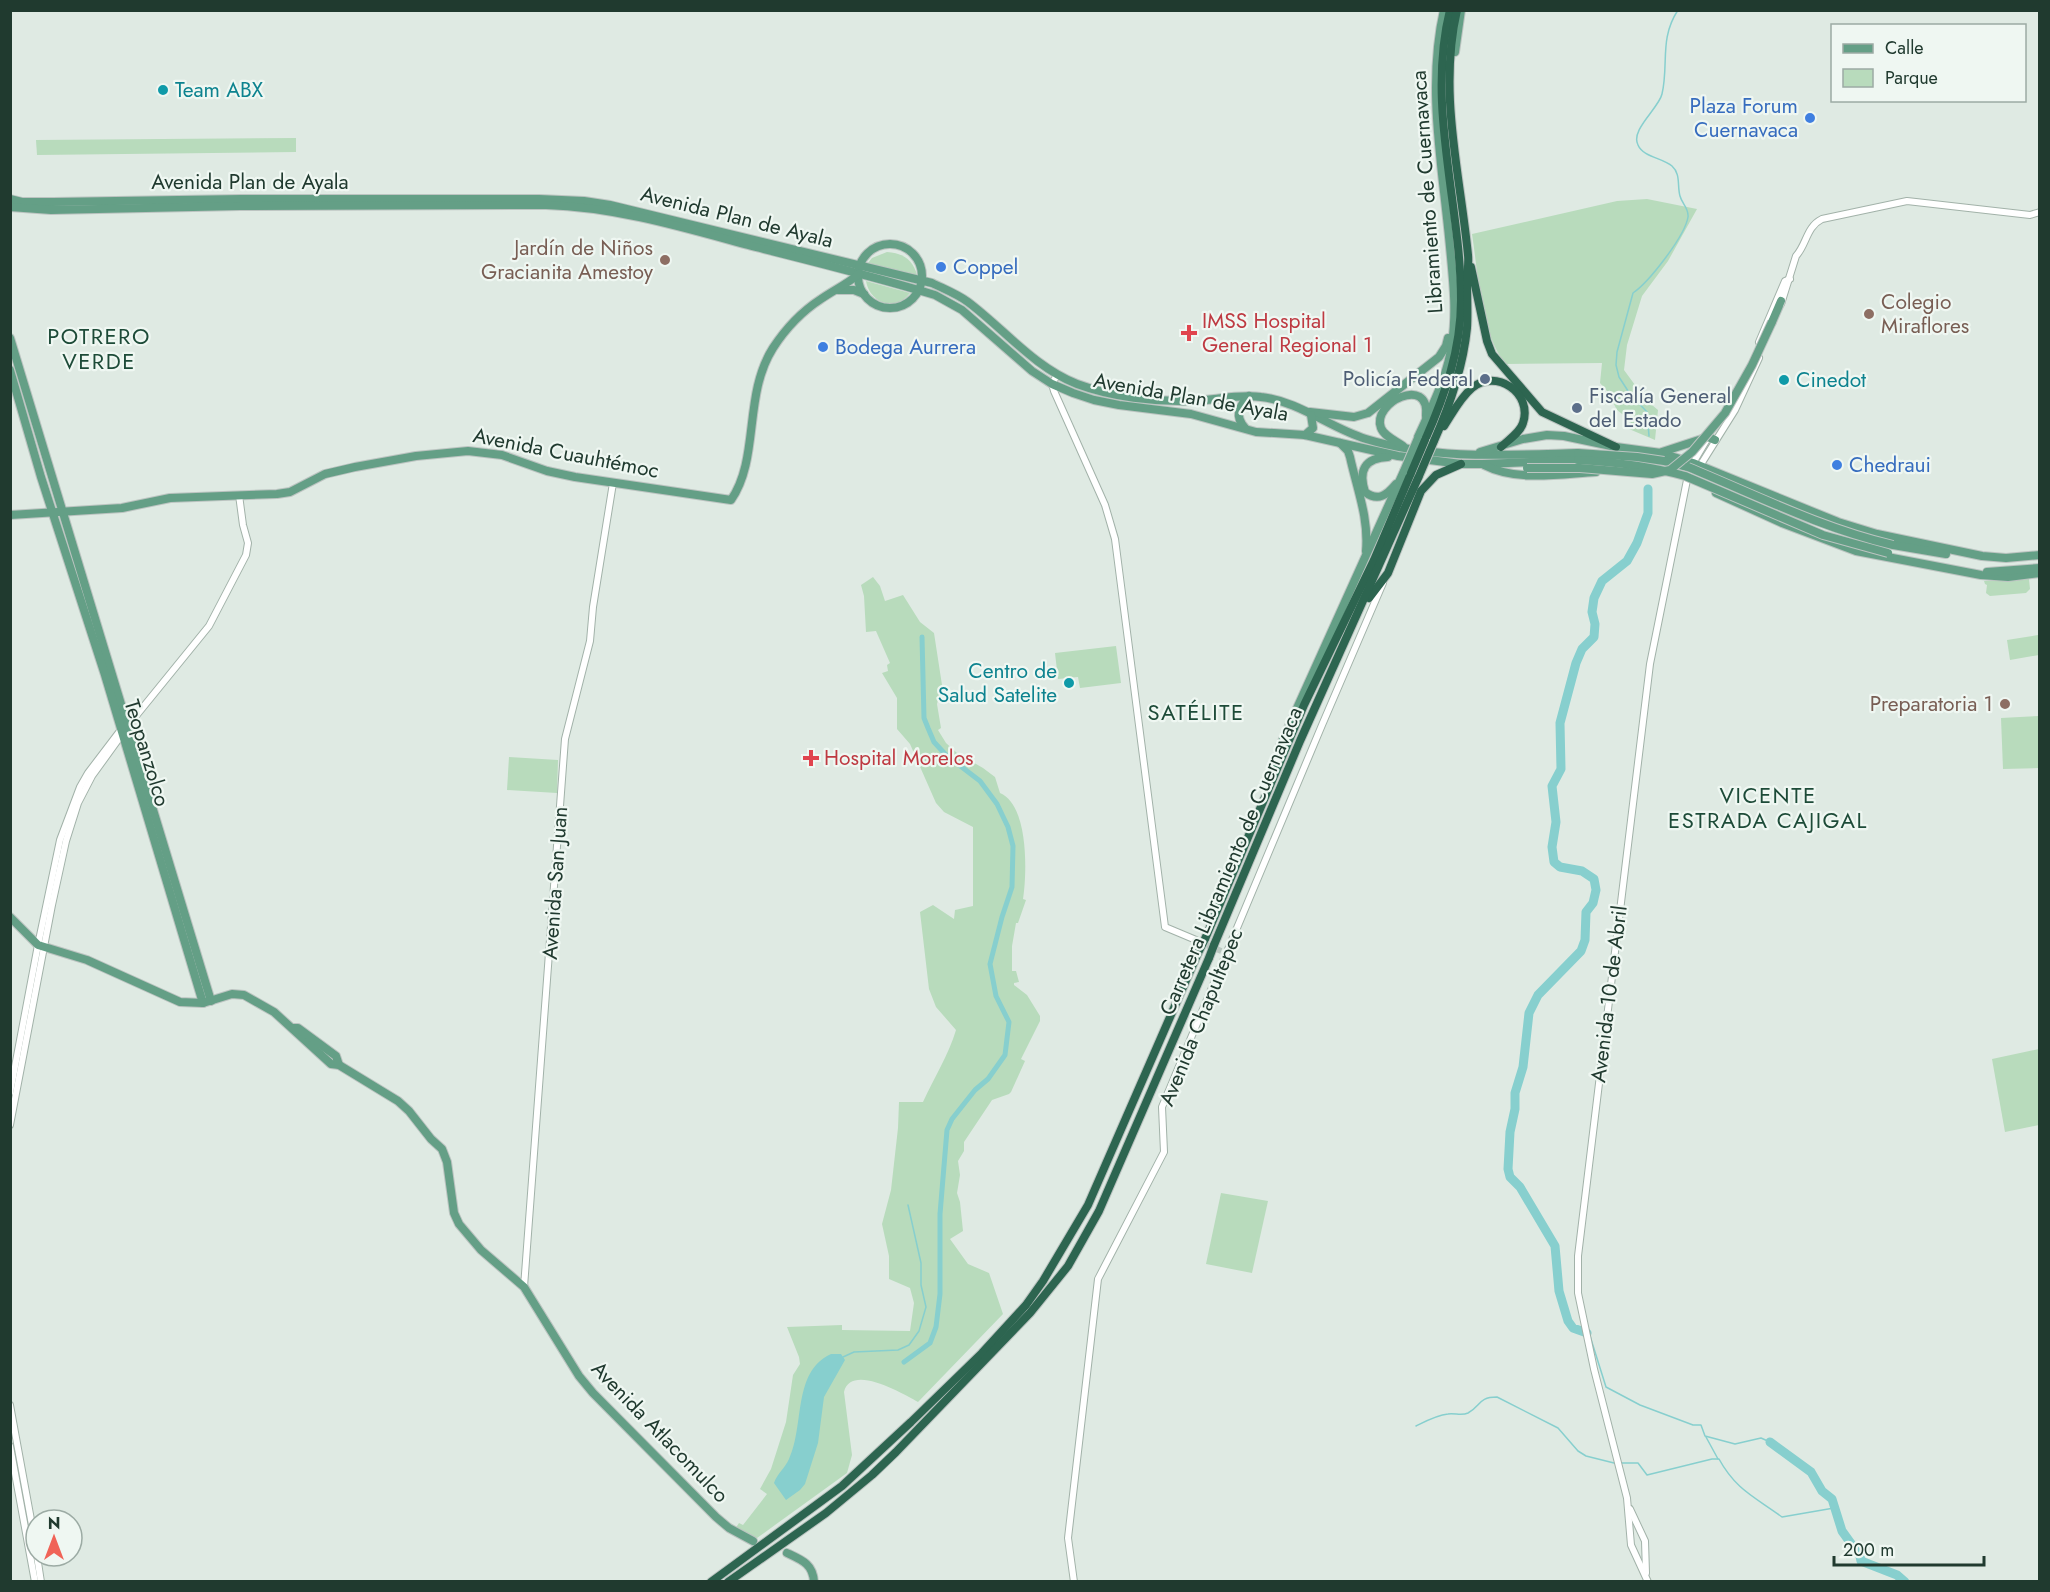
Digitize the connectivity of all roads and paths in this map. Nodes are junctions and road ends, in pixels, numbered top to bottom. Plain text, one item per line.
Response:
1 (1444, 10) edge
2 (1450, 10) edge
3 (1459, 10) edge
4 (10, 200) edge
5 (463, 203) junction
6 (10, 207) edge
7 (2040, 212) edge
8 (1454, 216) junction
9 (1456, 231) junction
10 (872, 250) junction
11 (1468, 258) junction
12 (918, 262) junction
13 (861, 264) junction
14 (843, 265) junction
15 (859, 274) junction
16 (921, 279) junction
17 (1790, 279) junction
18 (847, 283) junction
19 (932, 283) junction
20 (837, 290) junction
21 (918, 290) junction
22 (864, 294) junction
23 (935, 295) junction
24 (1454, 301) junction
25 (1781, 301) junction
26 (908, 303) junction
27 (10, 338) edge
28 (10, 369) edge
29 (1057, 375) junction
30 (1052, 384) junction
31 (1249, 396) junction
32 (1729, 404) junction
33 (1736, 408) junction
34 (1309, 413) junction
35 (1426, 420) junction
36 (1245, 428) junction
37 (1305, 435) junction
38 (1712, 438) junction
39 (1424, 439) junction
40 (1339, 442) junction
41 (1501, 447) junction
42 (1616, 447) junction
43 (1683, 447) junction
44 (1407, 448) junction
45 (1661, 453) junction
46 (1398, 456) junction
47 (1467, 456) junction
48 (1461, 464) junction
49 (1483, 464) junction
50 (1524, 465) junction
51 (1696, 466) junction
52 (1616, 472) junction
53 (1642, 473) junction
54 (1409, 474) junction
55 (1688, 477) junction
56 (613, 483) junction
57 (239, 495) junction
58 (64, 512) junction
59 (53, 513) junction
60 (10, 515) edge
61 (2040, 556) edge
62 (1365, 558) junction
63 (2040, 568) edge
64 (1388, 573) junction
65 (2040, 573) edge
66 (1359, 610) junction
67 (96, 621) junction
68 (87, 624) junction
69 (125, 725) junction
70 (1272, 778) junction
71 (10, 917) edge
72 (1200, 940) junction
73 (41, 946) junction
74 (207, 1002) junction
75 (10, 1093) edge
76 (10, 1125) edge
77 (525, 1287) junction
78 (10, 1405) edge
79 (10, 1446) edge
80 (1629, 1507) junction
81 (29, 1508) edge
82 (1642, 1532) junction
83 (1630, 1536) junction
84 (753, 1541) dead end
85 (1647, 1551) junction
86 (790, 1554) dead end
87 (1634, 1554) junction
88 (1646, 1574) junction
89 (35, 1581) edge
90 (711, 1581) edge
91 (728, 1581) edge
92 (814, 1581) edge
93 (1074, 1581) edge
94 (1648, 1581) edge

1 - 8 main road, Libramiento de Cuernavaca
2 - 8 highway, Carretera Libramiento de Cuernavaca
3 - 8 highway, Carretera Libramiento de Cuernavaca
4 - 5 main road, Avenida Plan de Ayala
5 - 6 main road, Avenida Plan de Ayala
5 - 14 main road, Avenida Plan de Ayala
7 - 17 street
8 - 9 highway, Carretera Libramiento de Cuernavaca
8 - 9 main road, Libramiento de Cuernavaca
9 - 11 highway, Carretera Libramiento de Cuernavaca
9 - 24 main road, Libramiento de Cuernavaca
9 - 39 highway, Carretera Libramiento de Cuernavaca
10 - 12 main road
10 - 13 main road
10 - 14 main road
11 - 39 highway, Carretera Libramiento de Cuernavaca
11 - 42 highway
12 - 16 main road
12 - 19 main road
13 - 14 main road, Avenida Plan de Ayala
13 - 15 main road
13 - 16 main road, Avenida Plan de Ayala
14 - 15 main road, Avenida Plan de Ayala
14 - 18 main road
15 - 18 main road, Avenida Cuauhtémoc
15 - 21 main road, Avenida Plan de Ayala
15 - 22 main road
16 - 19 main road, Avenida Plan de Ayala
16 - 21 main road
17 - 25 street
17 - 32 street
18 - 20 main road, Avenida Cuauhtémoc
19 - 29 main road, Avenida Plan de Ayala
20 - 22 main road
20 - 56 main road, Avenida Cuauhtémoc
21 - 23 main road, Avenida Plan de Ayala
21 - 26 main road
22 - 26 main road
23 - 26 main road
23 - 30 main road, Avenida Plan de Ayala
24 - 34 main road
24 - 35 main road, Libramiento de Cuernavaca
25 - 33 street
25 - 50 main road, bridge
27 - 58 main road, Teopanzolco
28 - 59 main road, Teopanzolco
29 - 30 street
29 - 31 main road, Avenida Plan de Ayala
30 - 36 main road, Avenida Plan de Ayala
30 - 72 street
31 - 34 main road, Avenida Plan de Ayala
31 - 36 main road
32 - 33 street
32 - 38 street
33 - 38 street
34 - 37 main road
34 - 44 main road, Avenida Plan de Ayala
35 - 39 main road, Libramiento de Cuernavaca
35 - 44 main road
36 - 37 main road, Avenida Plan de Ayala
37 - 40 main road, Avenida Plan de Ayala
38 - 43 main road
38 - 51 street
39 - 41 highway
39 - 54 highway, Carretera Libramiento de Cuernavaca, bridge
39 - 54 main road, Libramiento de Cuernavaca, bridge
40 - 46 main road, Avenida Plan de Ayala
40 - 62 main road
41 - 42 main road
41 - 47 main road
42 - 45 main road
42 - 52 main road
43 - 45 main road
43 - 51 main road
44 - 47 main road, Avenida Plan de Ayala
45 - 51 main road
46 - 48 main road
46 - 54 main road
47 - 61 main road, bridge
48 - 49 main road
48 - 64 highway
49 - 50 main road
49 - 52 main road
50 - 63 main road, bridge
51 - 55 street
51 - 61 main road
52 - 53 main road
53 - 55 main road, bridge
53 - 55 main road
54 - 62 main road, Libramiento de Cuernavaca
54 - 66 highway, Carretera Libramiento de Cuernavaca
54 - 70 highway, Carretera Libramiento de Cuernavaca
55 - 65 main road
55 - 80 street, Avenida 10 de Abril
56 - 57 main road, Avenida Cuauhtémoc
56 - 77 street, Avenida San Juan
57 - 58 main road, Avenida Cuauhtémoc
57 - 69 street
58 - 59 main road, Avenida Cuauhtémoc
58 - 67 main road, Teopanzolco
59 - 60 main road, Avenida Cuauhtémoc
59 - 68 main road, Teopanzolco
62 - 70 main road, Libramiento de Cuernavaca
64 - 66 highway
64 - 93 street, Avenida Chapultepec
66 - 91 highway, Carretera Libramiento de Cuernavaca, bridge
67 - 68 main road
67 - 69 main road, Teopanzolco
68 - 69 main road, Teopanzolco
69 - 73 street
69 - 74 main road, Teopanzolco
70 - 72 highway, Carretera Libramiento de Cuernavaca
71 - 73 main road, Avenida Atlacomulco
72 - 90 highway, Carretera Libramiento de Cuernavaca, bridge
73 - 74 main road, Avenida Atlacomulco
73 - 75 street
73 - 76 street
74 - 77 main road, Avenida Atlacomulco
77 - 84 main road, Avenida Atlacomulco
78 - 81 street
79 - 89 street
80 - 82 street, Avenida 10 de Abril
80 - 83 street, Avenida 10 de Abril
82 - 83 street
82 - 85 street, Avenida 10 de Abril
83 - 87 street, Avenida 10 de Abril
85 - 87 street
85 - 88 street, Avenida 10 de Abril
86 - 92 main road
87 - 88 street, Avenida 10 de Abril
88 - 94 street, Avenida 10 de Abril

